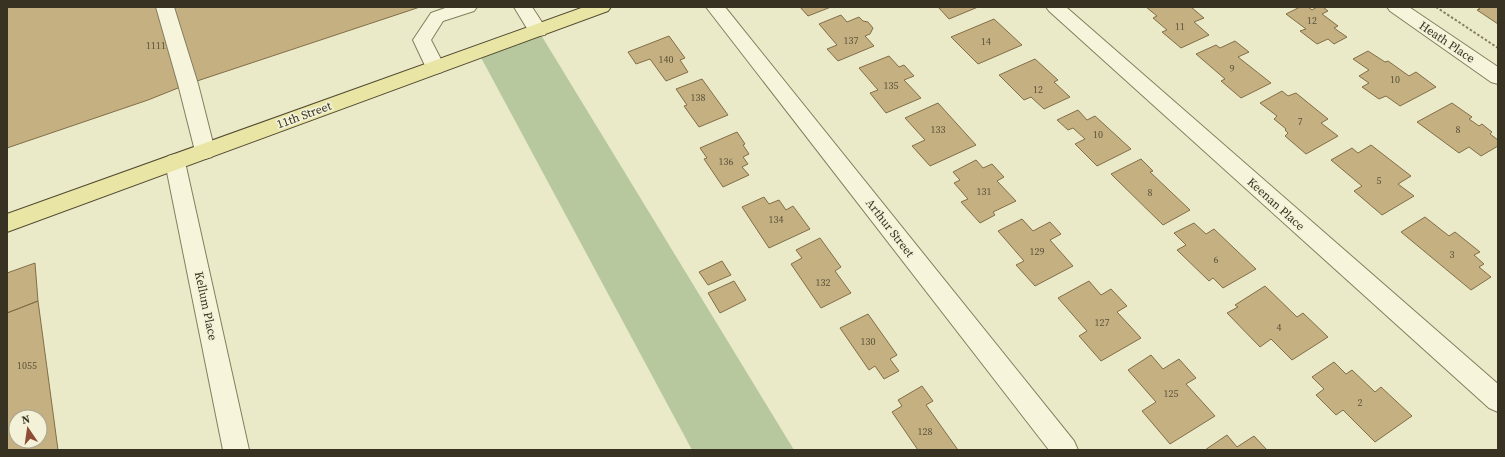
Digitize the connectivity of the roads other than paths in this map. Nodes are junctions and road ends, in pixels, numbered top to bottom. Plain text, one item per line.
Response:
1 (165, 7) edge
2 (468, 7) edge
3 (523, 7) edge
4 (602, 7) edge
5 (715, 7) edge
6 (1055, 7) edge
7 (1396, 7) edge
8 (538, 30) junction
9 (435, 67) junction
10 (1498, 77) edge
11 (206, 151) junction
12 (175, 162) junction
13 (7, 223) edge
14 (1498, 400) edge
15 (236, 450) edge
16 (1065, 450) edge

1 - 11 street
2 - 9 street
3 - 8 street
4 - 8 main road, 11th Street
5 - 16 street, Arthur Street
6 - 14 street, Keenan Place
7 - 10 street, Heath Place
8 - 9 main road, 11th Street
9 - 11 main road, 11th Street
11 - 12 main road, 11th Street
12 - 13 main road, 11th Street
12 - 15 street, Kellum Place

